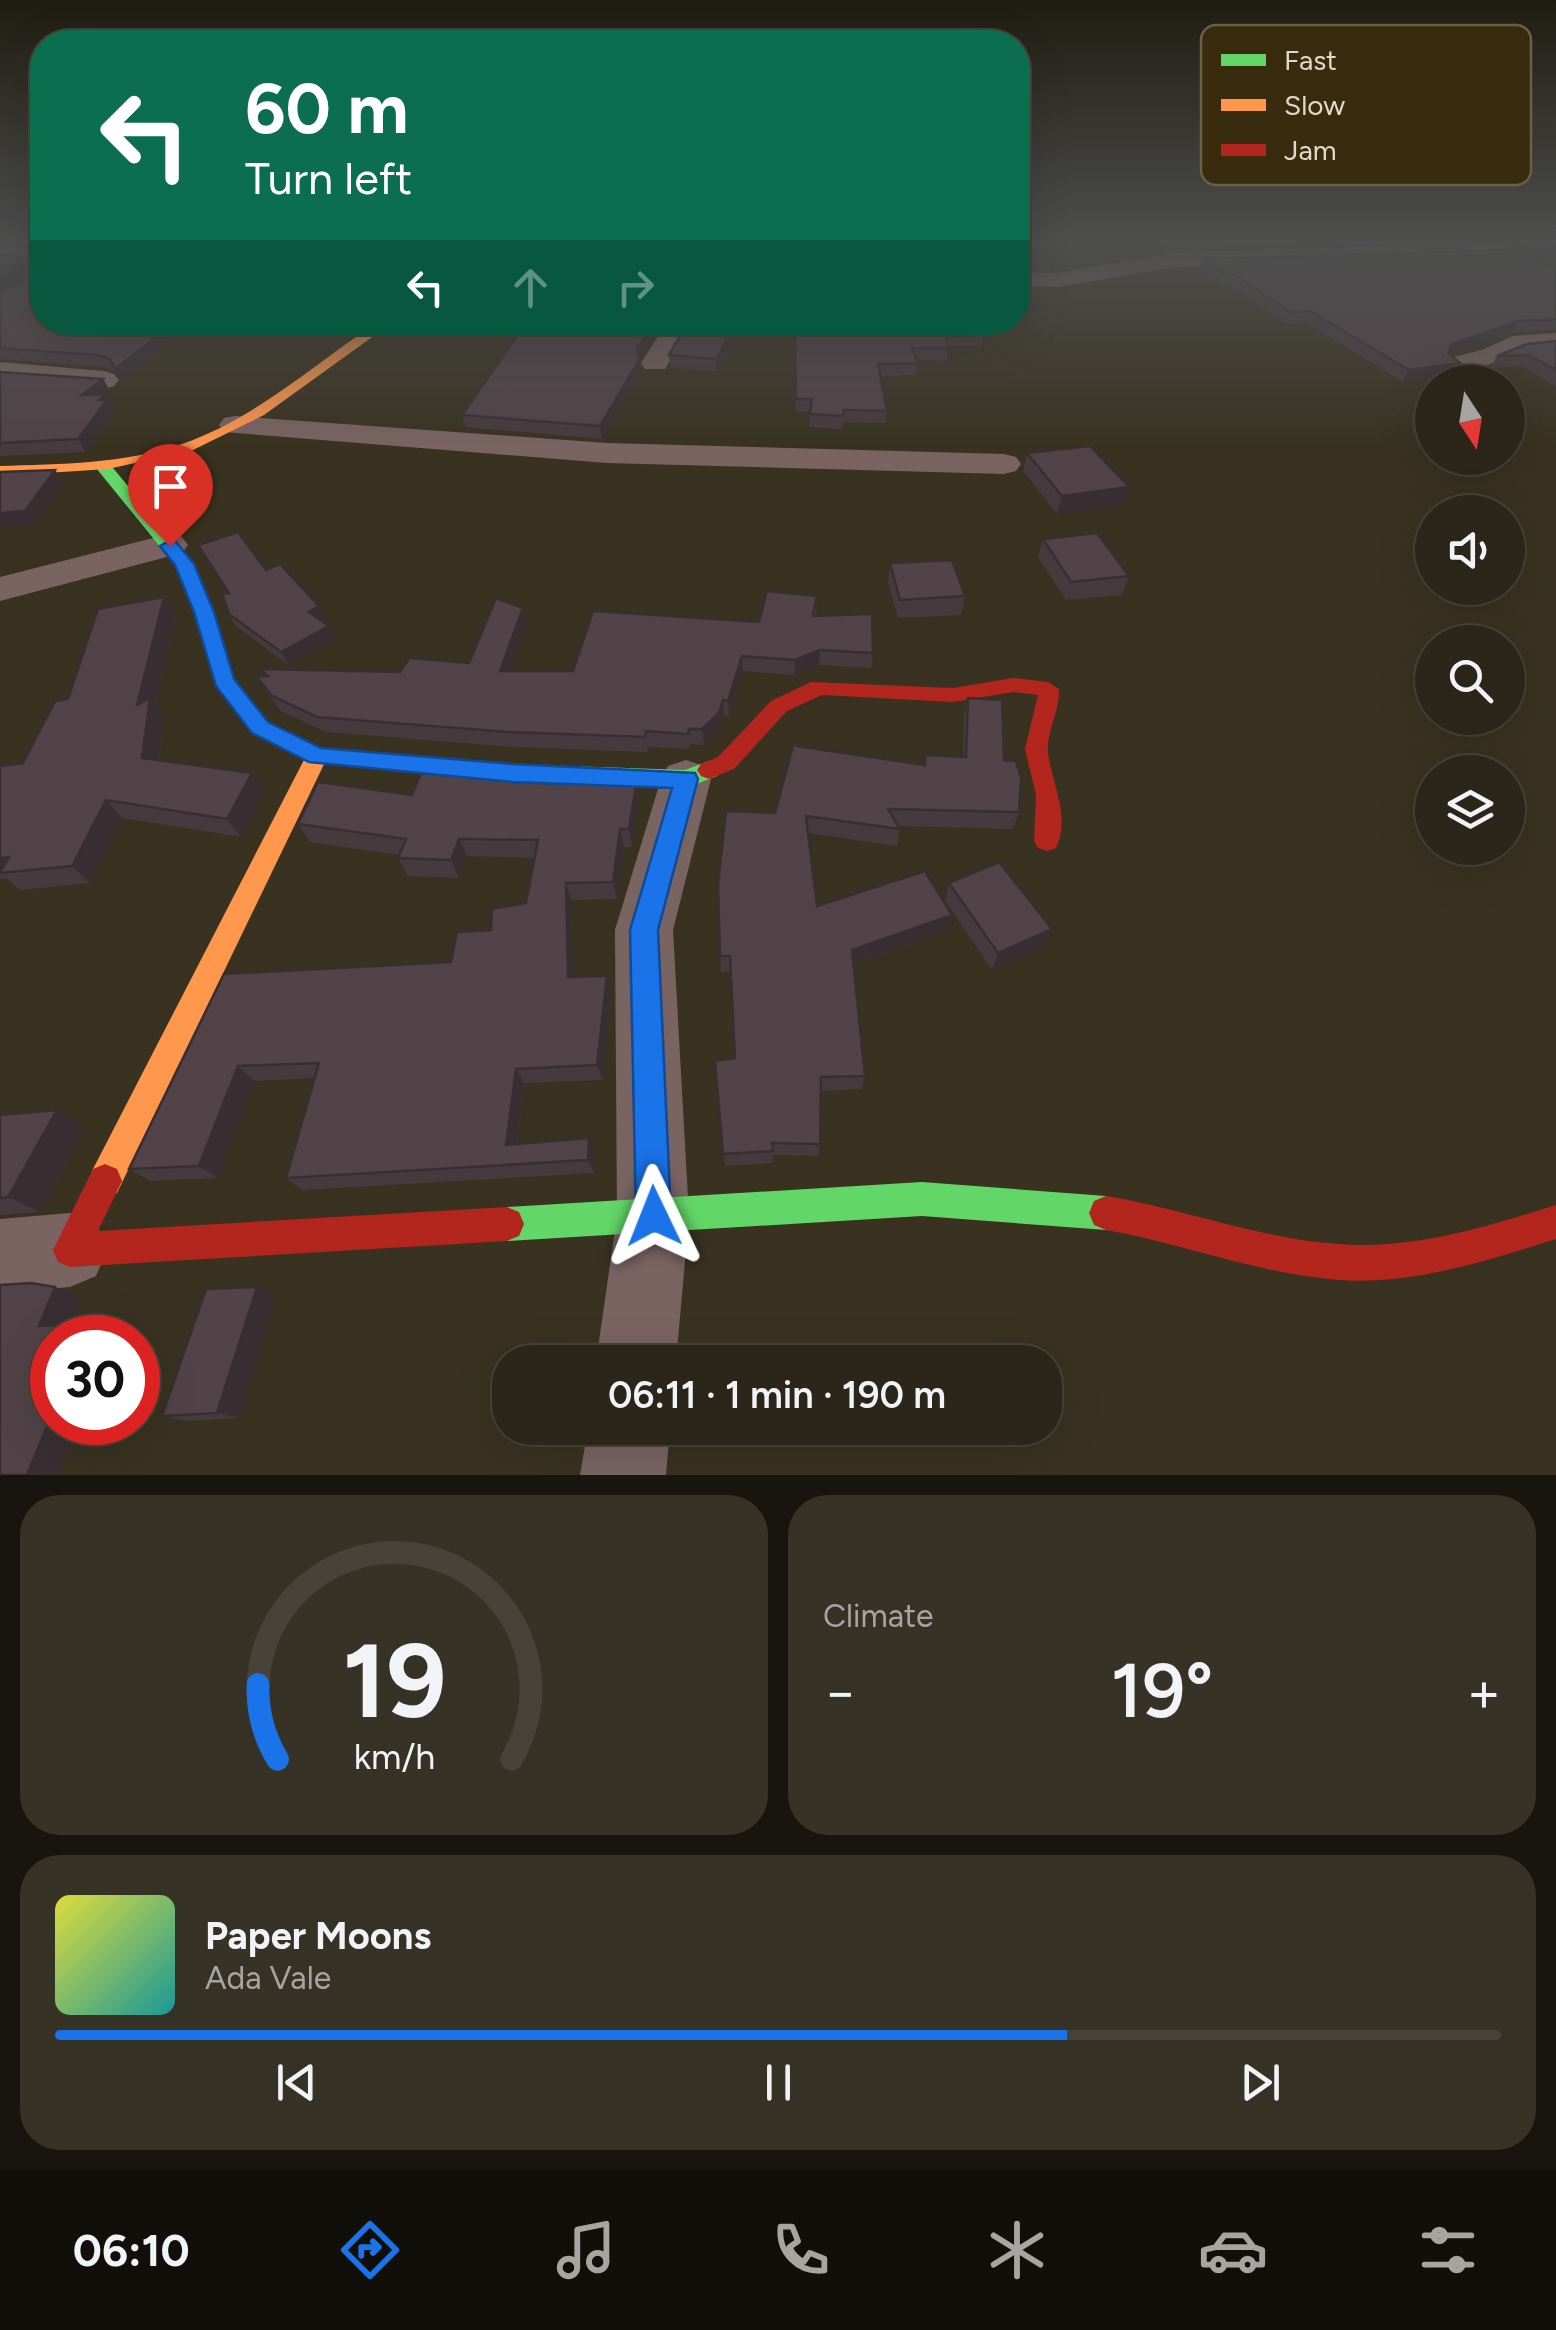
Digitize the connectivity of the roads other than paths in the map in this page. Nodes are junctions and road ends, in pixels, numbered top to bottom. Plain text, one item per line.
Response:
1 (368, 335) edge
2 (672, 335) edge
3 (1556, 341) edge
4 (656, 363) dead end
5 (1461, 365) edge
6 (0, 371) edge
7 (104, 380) edge
8 (235, 425) junction
9 (1004, 464) dead end
10 (102, 465) junction
11 (0, 471) edge
12 (170, 546) junction
13 (0, 590) edge
14 (317, 756) junction
15 (686, 779) junction
16 (1047, 841) dead end
17 (654, 1216) junction
18 (1556, 1222) edge
19 (70, 1250) junction
20 (0, 1256) edge
21 (638, 1345) edge
22 (627, 1445) edge
23 (623, 1475) edge

1 - 8 street
2 - 4 street
3 - 5 street
6 - 7 street
8 - 9 street
8 - 10 street
10 - 11 street
10 - 12 street
12 - 13 street
12 - 14 street
14 - 15 street
14 - 19 street
15 - 16 street
15 - 17 street
17 - 18 street
17 - 19 street
17 - 21 street
19 - 20 street
22 - 23 street

